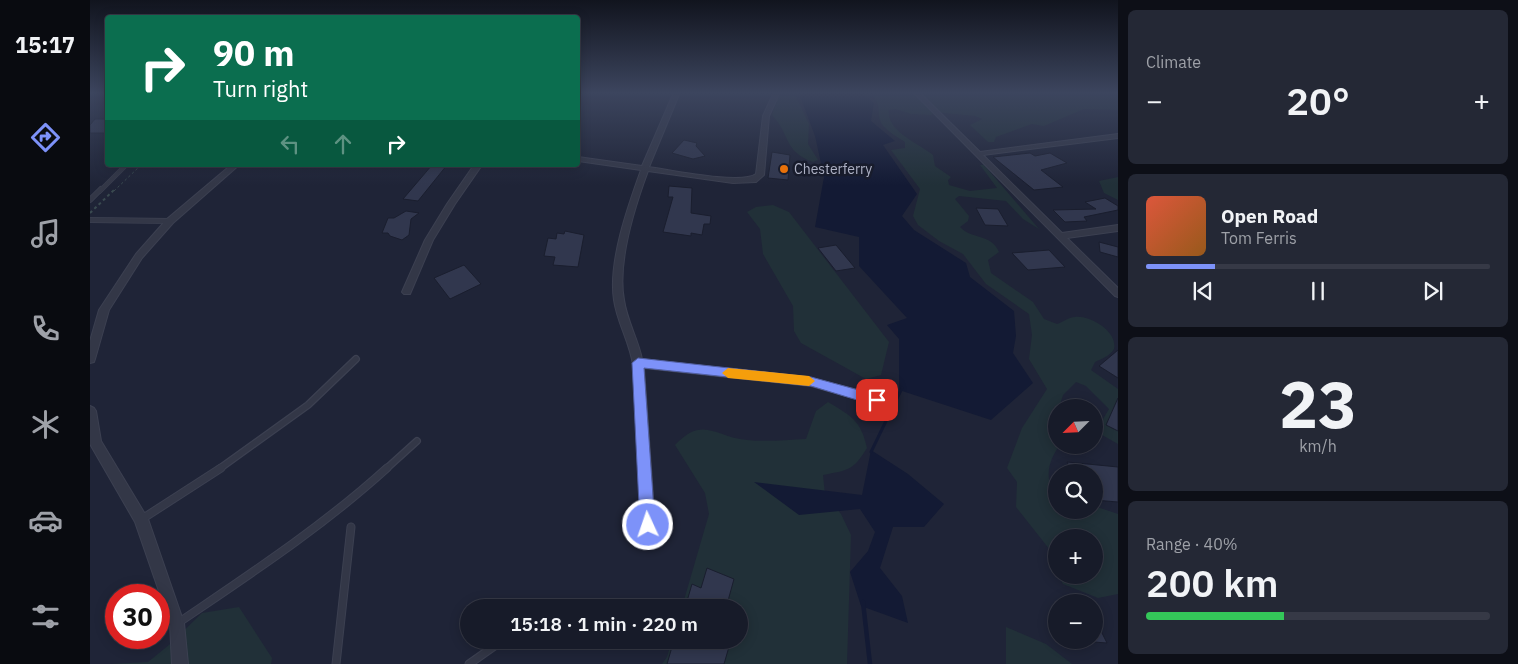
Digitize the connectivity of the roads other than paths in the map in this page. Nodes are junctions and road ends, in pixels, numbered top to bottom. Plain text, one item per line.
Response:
1 (662, 123) edge
2 (765, 123) edge
3 (946, 123) edge
4 (1118, 136) edge
5 (977, 154) junction
6 (580, 159) edge
7 (124, 167) edge
8 (234, 167) edge
9 (477, 167) edge
10 (646, 168) junction
11 (90, 200) edge
12 (90, 220) edge
13 (170, 221) junction
14 (1118, 228) edge
15 (1061, 236) junction
16 (408, 292) dead end
17 (1118, 294) edge
18 (90, 359) edge
19 (356, 359) dead end
20 (638, 363) junction
21 (877, 400) dead end
22 (90, 411) edge
23 (417, 441) dead end
24 (141, 519) junction
25 (648, 525) dead end
26 (351, 527) dead end
27 (177, 624) junction
28 (490, 649) edge
29 (180, 664) edge
30 (336, 664) edge
31 (469, 664) edge

1 - 10 street
2 - 10 street
3 - 5 street
4 - 5 street
5 - 15 street
6 - 10 street
7 - 11 lane
8 - 13 street
9 - 16 street
10 - 20 street
12 - 13 lane
13 - 18 street
14 - 15 street
15 - 17 street
19 - 24 lane
20 - 21 street
20 - 25 street
22 - 24 street
23 - 27 lane
24 - 27 street
26 - 30 lane
27 - 29 street
28 - 31 lane

